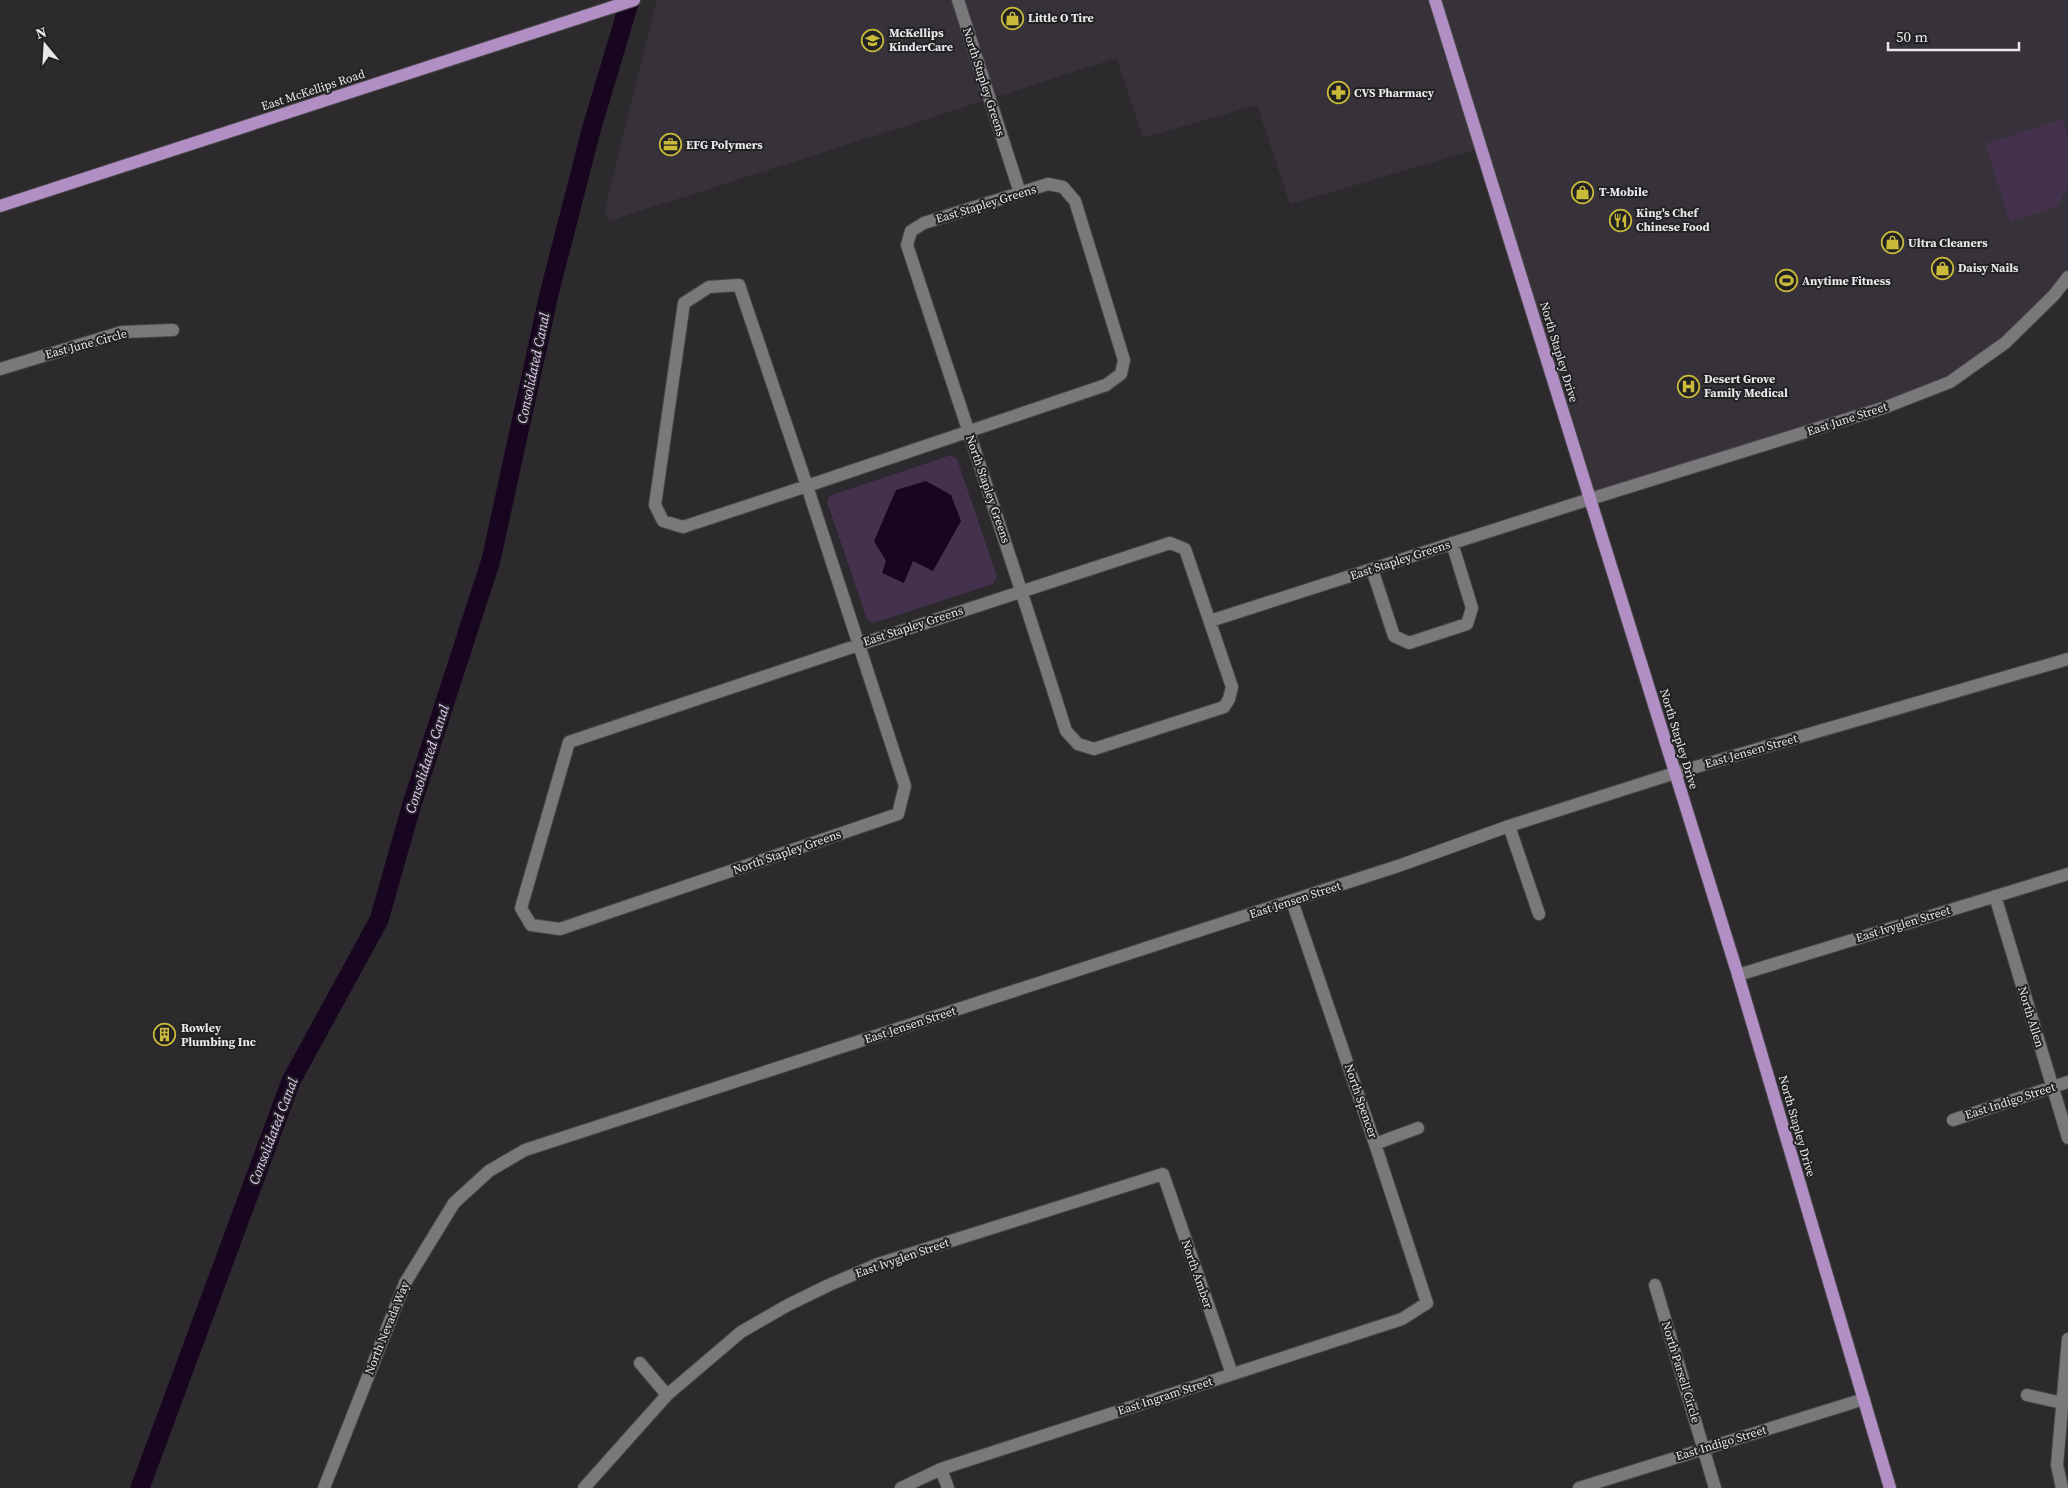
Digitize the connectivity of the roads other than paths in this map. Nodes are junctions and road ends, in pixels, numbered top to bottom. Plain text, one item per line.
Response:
1 (634, 0) edge
2 (958, 0) edge
3 (1435, 0) edge
4 (1020, 193) junction
5 (0, 206) edge
6 (911, 231) joint
7 (2068, 277) edge
8 (173, 330) dead end
9 (0, 369) edge
10 (969, 432) junction
11 (807, 486) junction
12 (1590, 499) junction
13 (1452, 543) junction
14 (1372, 569) junction
15 (1022, 591) junction
16 (1210, 621) junction
17 (860, 643) junction
18 (2068, 659) edge
19 (569, 742) joint
20 (1078, 744) joint
21 (1675, 773) junction
22 (1509, 826) junction
23 (2068, 874) edge
24 (1995, 896) junction
25 (1292, 900) junction
26 (1539, 914) dead end
27 (1738, 975) junction
28 (2068, 1082) edge
29 (2052, 1086) junction
30 (1953, 1120) dead end
31 (1418, 1128) dead end
32 (2068, 1138) edge
33 (1376, 1144) junction
34 (525, 1150) joint
35 (1163, 1174) joint
36 (1655, 1285) dead end
37 (1427, 1303) joint
38 (2068, 1339) edge
39 (640, 1363) dead end
40 (1232, 1374) junction
41 (667, 1395) junction
42 (2027, 1395) dead end
43 (1864, 1399) junction
44 (2062, 1403) junction
45 (1704, 1448) junction
46 (941, 1470) junction
47 (324, 1488) edge
48 (584, 1488) edge
49 (901, 1488) edge
50 (948, 1488) edge
51 (1579, 1488) edge
52 (1715, 1488) edge
53 (1890, 1488) edge
54 (2062, 1488) edge

1 - 5 main road, East McKellips Road
2 - 4 street, North Stapley Greens
3 - 12 main road, North Stapley Drive
4 - 6 street, East Stapley Greens
4 - 10 street, East Stapley Greens
6 - 10 street, North Stapley Greens
7 - 12 street, East June Street
8 - 9 street, East June Circle
10 - 11 street
10 - 15 street, North Stapley Greens
11 - 11 street
11 - 17 street, North Stapley Greens
12 - 13 street, East Stapley Greens
12 - 21 main road, North Stapley Drive
13 - 14 street, East Stapley Greens
13 - 14 street
14 - 16 street, East Stapley Greens
15 - 16 street, East Stapley Greens
15 - 17 street, East Stapley Greens
15 - 20 street, North Stapley Greens
16 - 20 street, East Stapley Greens
17 - 19 street, East Stapley Greens
17 - 19 street, North Stapley Greens
18 - 21 street, East Jensen Street
21 - 22 street, East Jensen Street
21 - 27 main road, North Stapley Drive
22 - 25 street, East Jensen Street
22 - 26 street
23 - 24 street, East Ivyglen Street
24 - 27 street, East Ivyglen Street
24 - 29 street, North Allen
25 - 33 street, North Spencer
25 - 34 street, East Jensen Street
27 - 43 main road, North Stapley Drive
28 - 29 street, East Indigo Street
29 - 30 street, East Indigo Street
29 - 32 street, North Allen
31 - 33 street
33 - 37 street, North Spencer
34 - 47 street, North Nevada Way
35 - 40 street, North Amber
35 - 41 street, East Ivyglen Street
36 - 45 street, North Parsell Circle
37 - 40 street, East Ingram Street
38 - 44 street
39 - 41 street
40 - 46 street, East Ingram Street
41 - 48 street, East Ivyglen Street
42 - 44 street
43 - 45 street, East Indigo Street
43 - 53 main road, North Stapley Drive
44 - 54 street
45 - 51 street, East Indigo Street
45 - 52 street, North Parsell Circle
46 - 49 street, East Ingram Street
46 - 50 street

